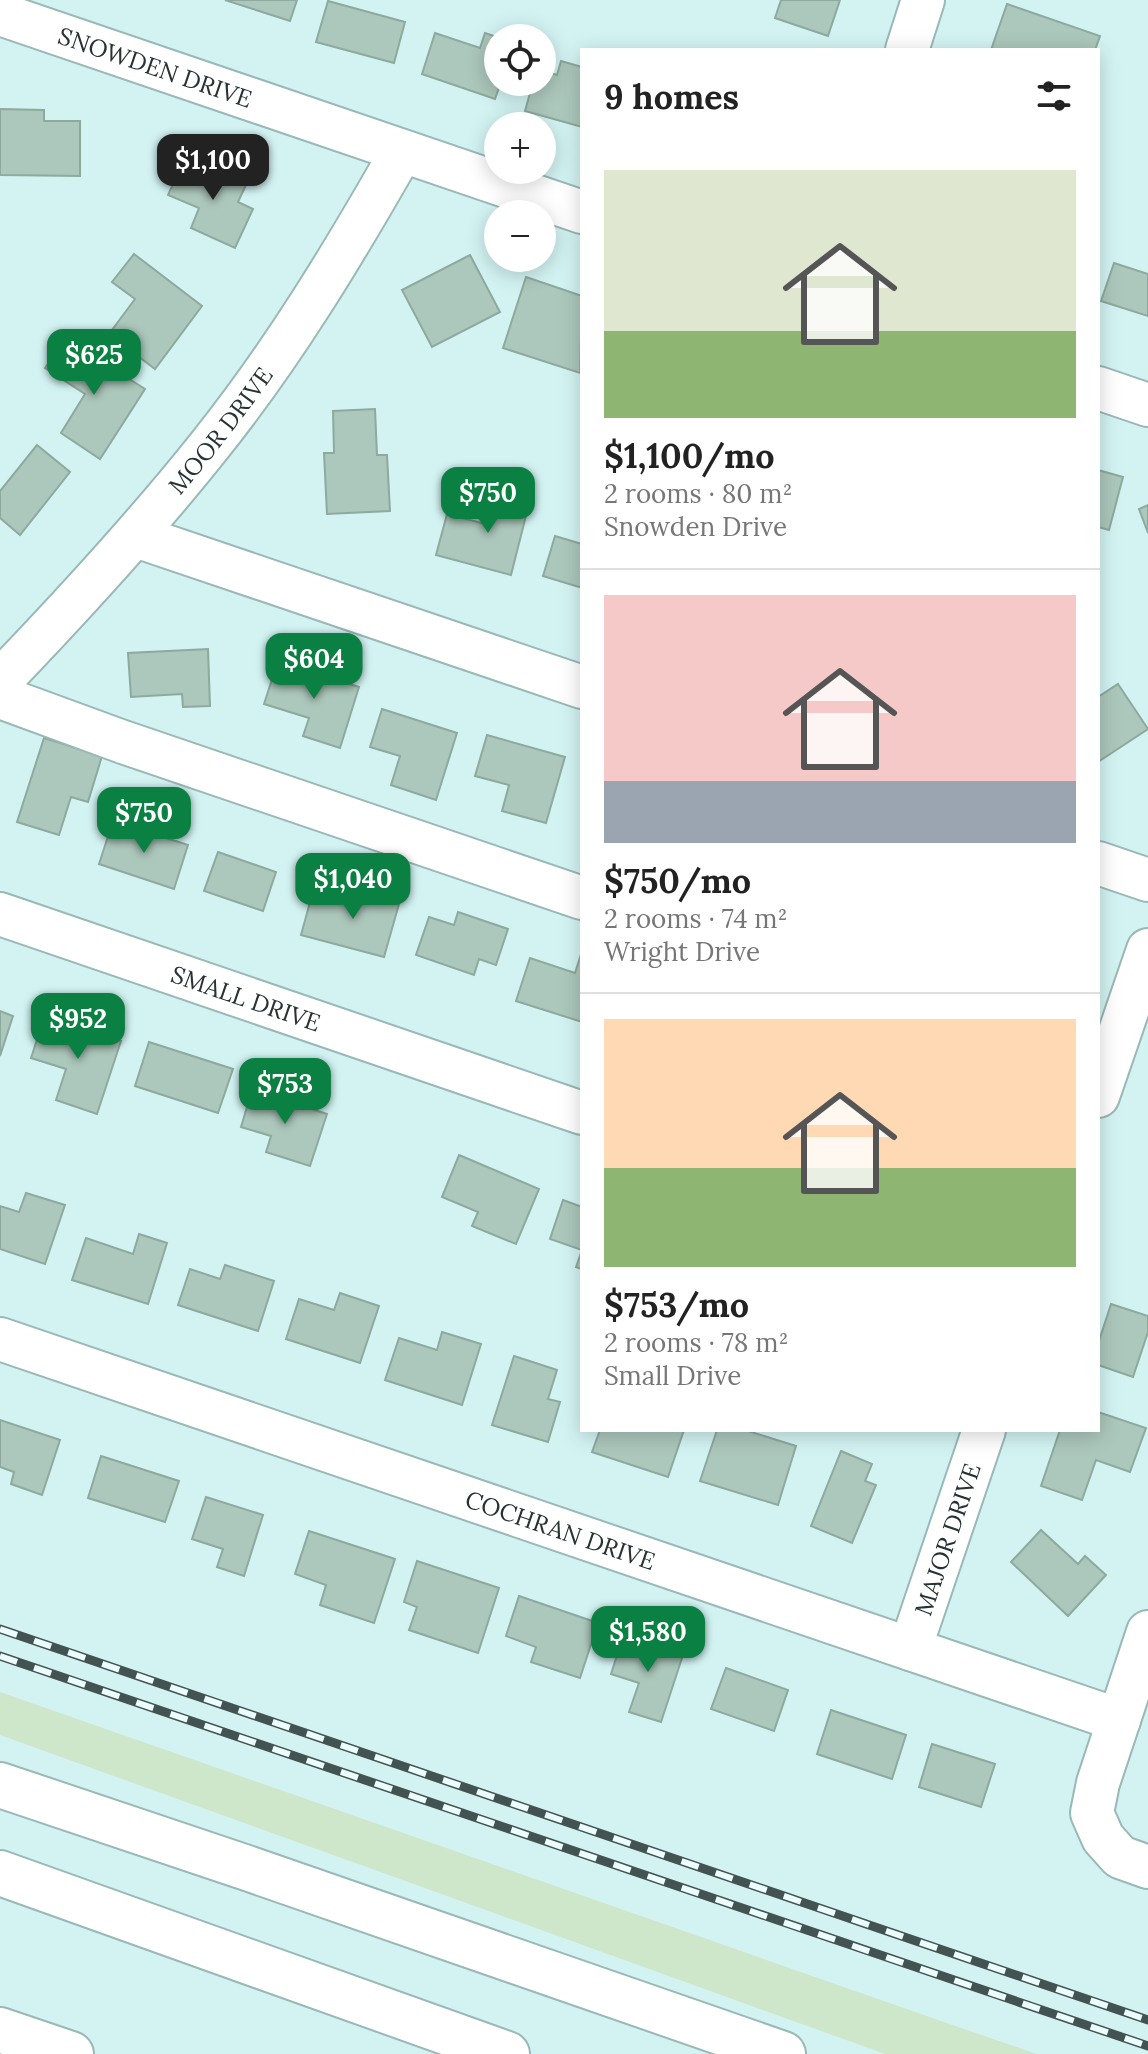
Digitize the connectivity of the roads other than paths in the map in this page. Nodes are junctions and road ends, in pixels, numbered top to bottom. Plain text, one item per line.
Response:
1 (923, 0) edge
2 (0, 14) edge
3 (908, 48) edge
4 (402, 151) junction
5 (580, 211) edge
6 (1100, 389) edge
7 (1148, 405) edge
8 (136, 536) junction
9 (0, 681) edge
10 (580, 686) edge
11 (0, 697) edge
12 (1100, 864) edge
13 (1148, 880) edge
14 (580, 897) edge
15 (0, 914) edge
16 (1148, 950) edge
17 (1100, 1081) edge
18 (580, 1112) edge
19 (0, 1339) edge
20 (983, 1432) edge
21 (1148, 1632) edge
22 (910, 1649) junction
23 (1119, 1720) junction
24 (0, 1785) edge
25 (1148, 1867) edge
26 (0, 1873) edge
27 (0, 2030) edge
28 (71, 2054) edge
29 (507, 2054) edge
30 (783, 2054) edge

1 - 3 street
2 - 4 street, SNOWDEN DRIVE
4 - 5 street, SNOWDEN DRIVE
4 - 8 street, MOOR DRIVE
6 - 7 street
8 - 9 street, MOOR DRIVE
8 - 10 street
11 - 14 street
12 - 13 street
15 - 18 street, SMALL DRIVE
16 - 17 street
19 - 22 street, COCHRAN DRIVE
20 - 22 street, MAJOR DRIVE
21 - 23 street
22 - 23 street, COCHRAN DRIVE
23 - 25 street
24 - 30 highway
26 - 29 highway
27 - 28 highway

